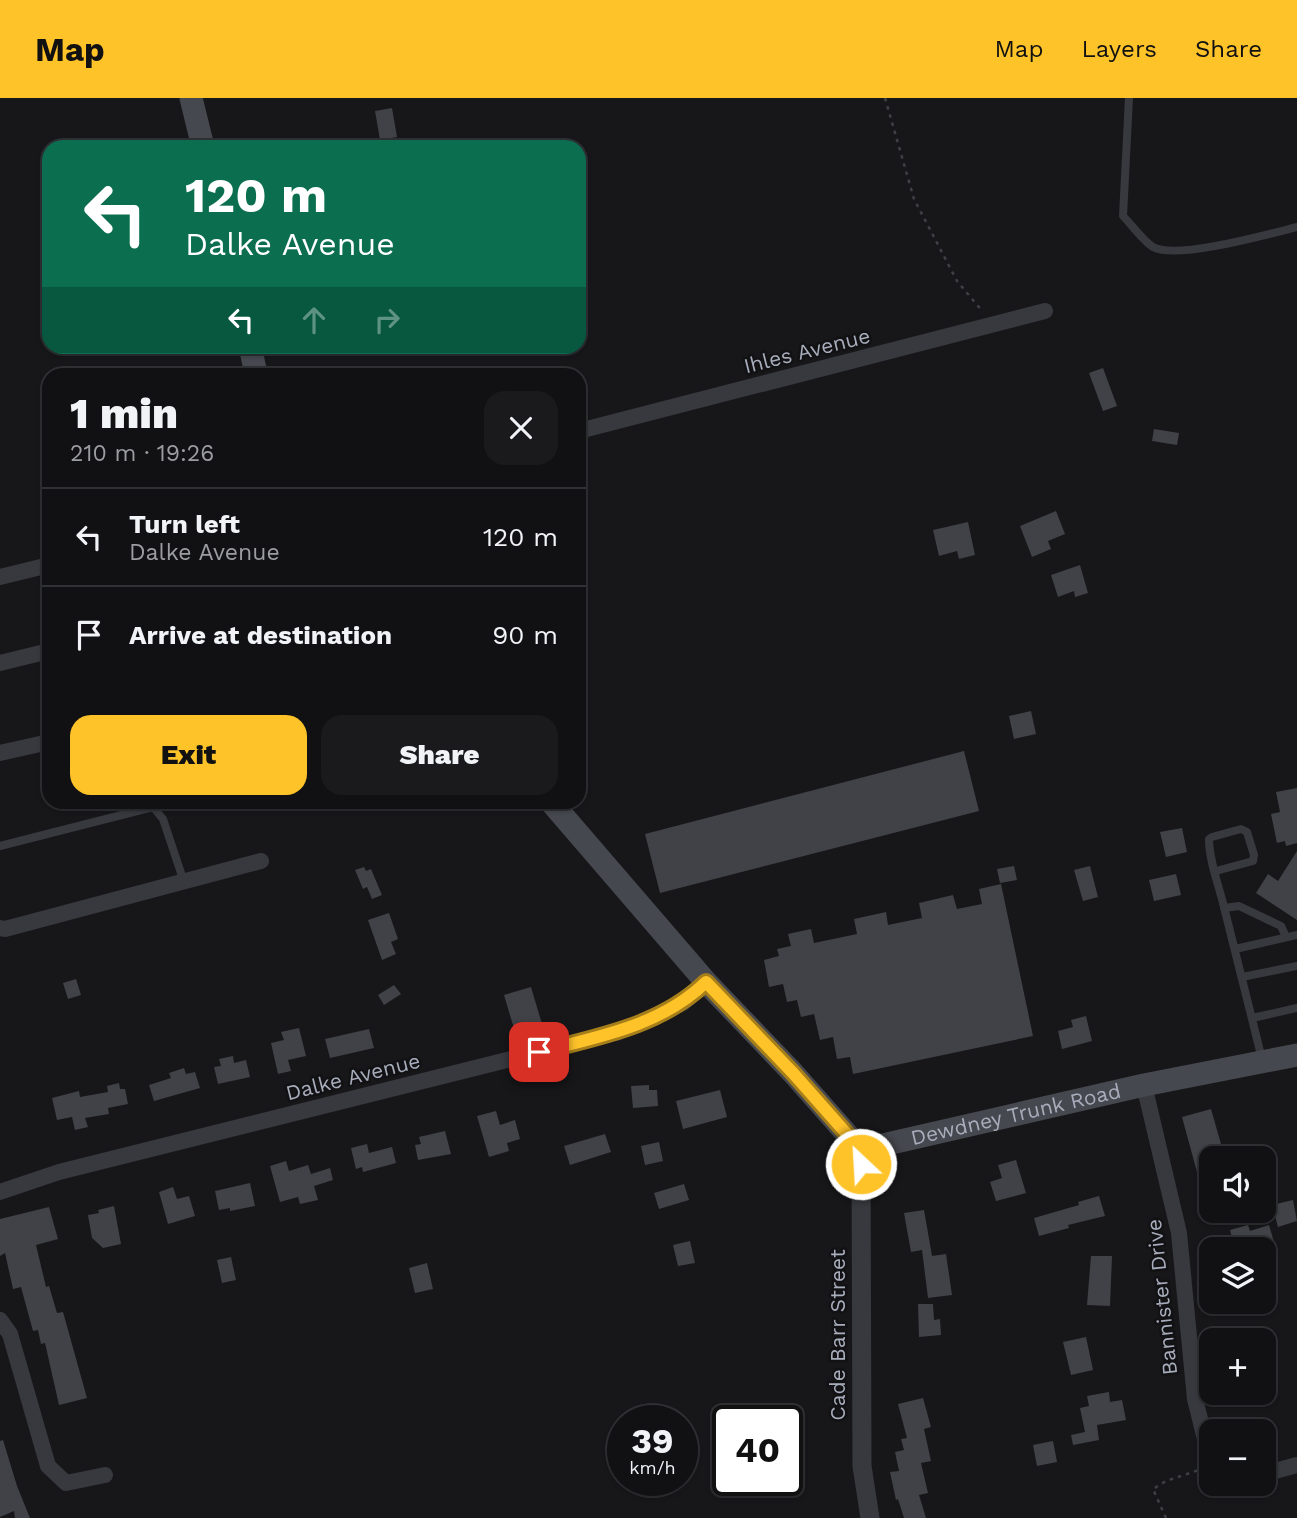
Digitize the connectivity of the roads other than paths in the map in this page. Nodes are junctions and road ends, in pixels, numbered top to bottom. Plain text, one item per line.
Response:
1 (191, 98) edge
2 (1129, 98) edge
3 (201, 140) edge
4 (1297, 227) edge
5 (1045, 311) dead end
6 (586, 429) edge
7 (42, 567) edge
8 (0, 577) edge
9 (42, 653) edge
10 (0, 663) edge
11 (42, 744) edge
12 (0, 754) edge
13 (145, 809) edge
14 (155, 809) edge
15 (557, 809) edge
16 (0, 846) edge
17 (261, 861) dead end
18 (1216, 871) junction
19 (184, 882) junction
20 (1224, 908) junction
21 (0, 928) edge
22 (1297, 935) edge
23 (1286, 937) junction
24 (1235, 949) junction
25 (1297, 966) edge
26 (1242, 978) junction
27 (706, 982) junction
28 (1297, 1008) edge
29 (1252, 1018) junction
30 (1297, 1055) edge
31 (1262, 1062) junction
32 (1144, 1085) junction
33 (861, 1150) junction
34 (0, 1192) edge
35 (0, 1320) edge
36 (1200, 1419) edge
37 (1297, 1465) edge
38 (1276, 1471) edge
39 (105, 1475) dead end
40 (870, 1518) edge

1 - 3 main road
2 - 4 lane
5 - 6 street, Ihles Avenue
7 - 8 street
9 - 10 street
11 - 12 street
13 - 16 lane
14 - 19 lane
15 - 27 main road
17 - 19 street
18 - 18 lane
18 - 20 lane
19 - 21 street
20 - 23 lane
20 - 24 lane
22 - 23 lane
23 - 24 lane
24 - 26 lane
25 - 26 lane
26 - 29 lane
27 - 33 main road
27 - 34 street, Dalke Avenue
28 - 29 lane
29 - 31 lane
30 - 31 main road, Dewdney Trunk Road
31 - 32 main road, Dewdney Trunk Road
32 - 33 main road, Dewdney Trunk Road
32 - 36 street, Bannister Drive
33 - 40 street, Cade Barr Street
35 - 39 street
37 - 38 street

